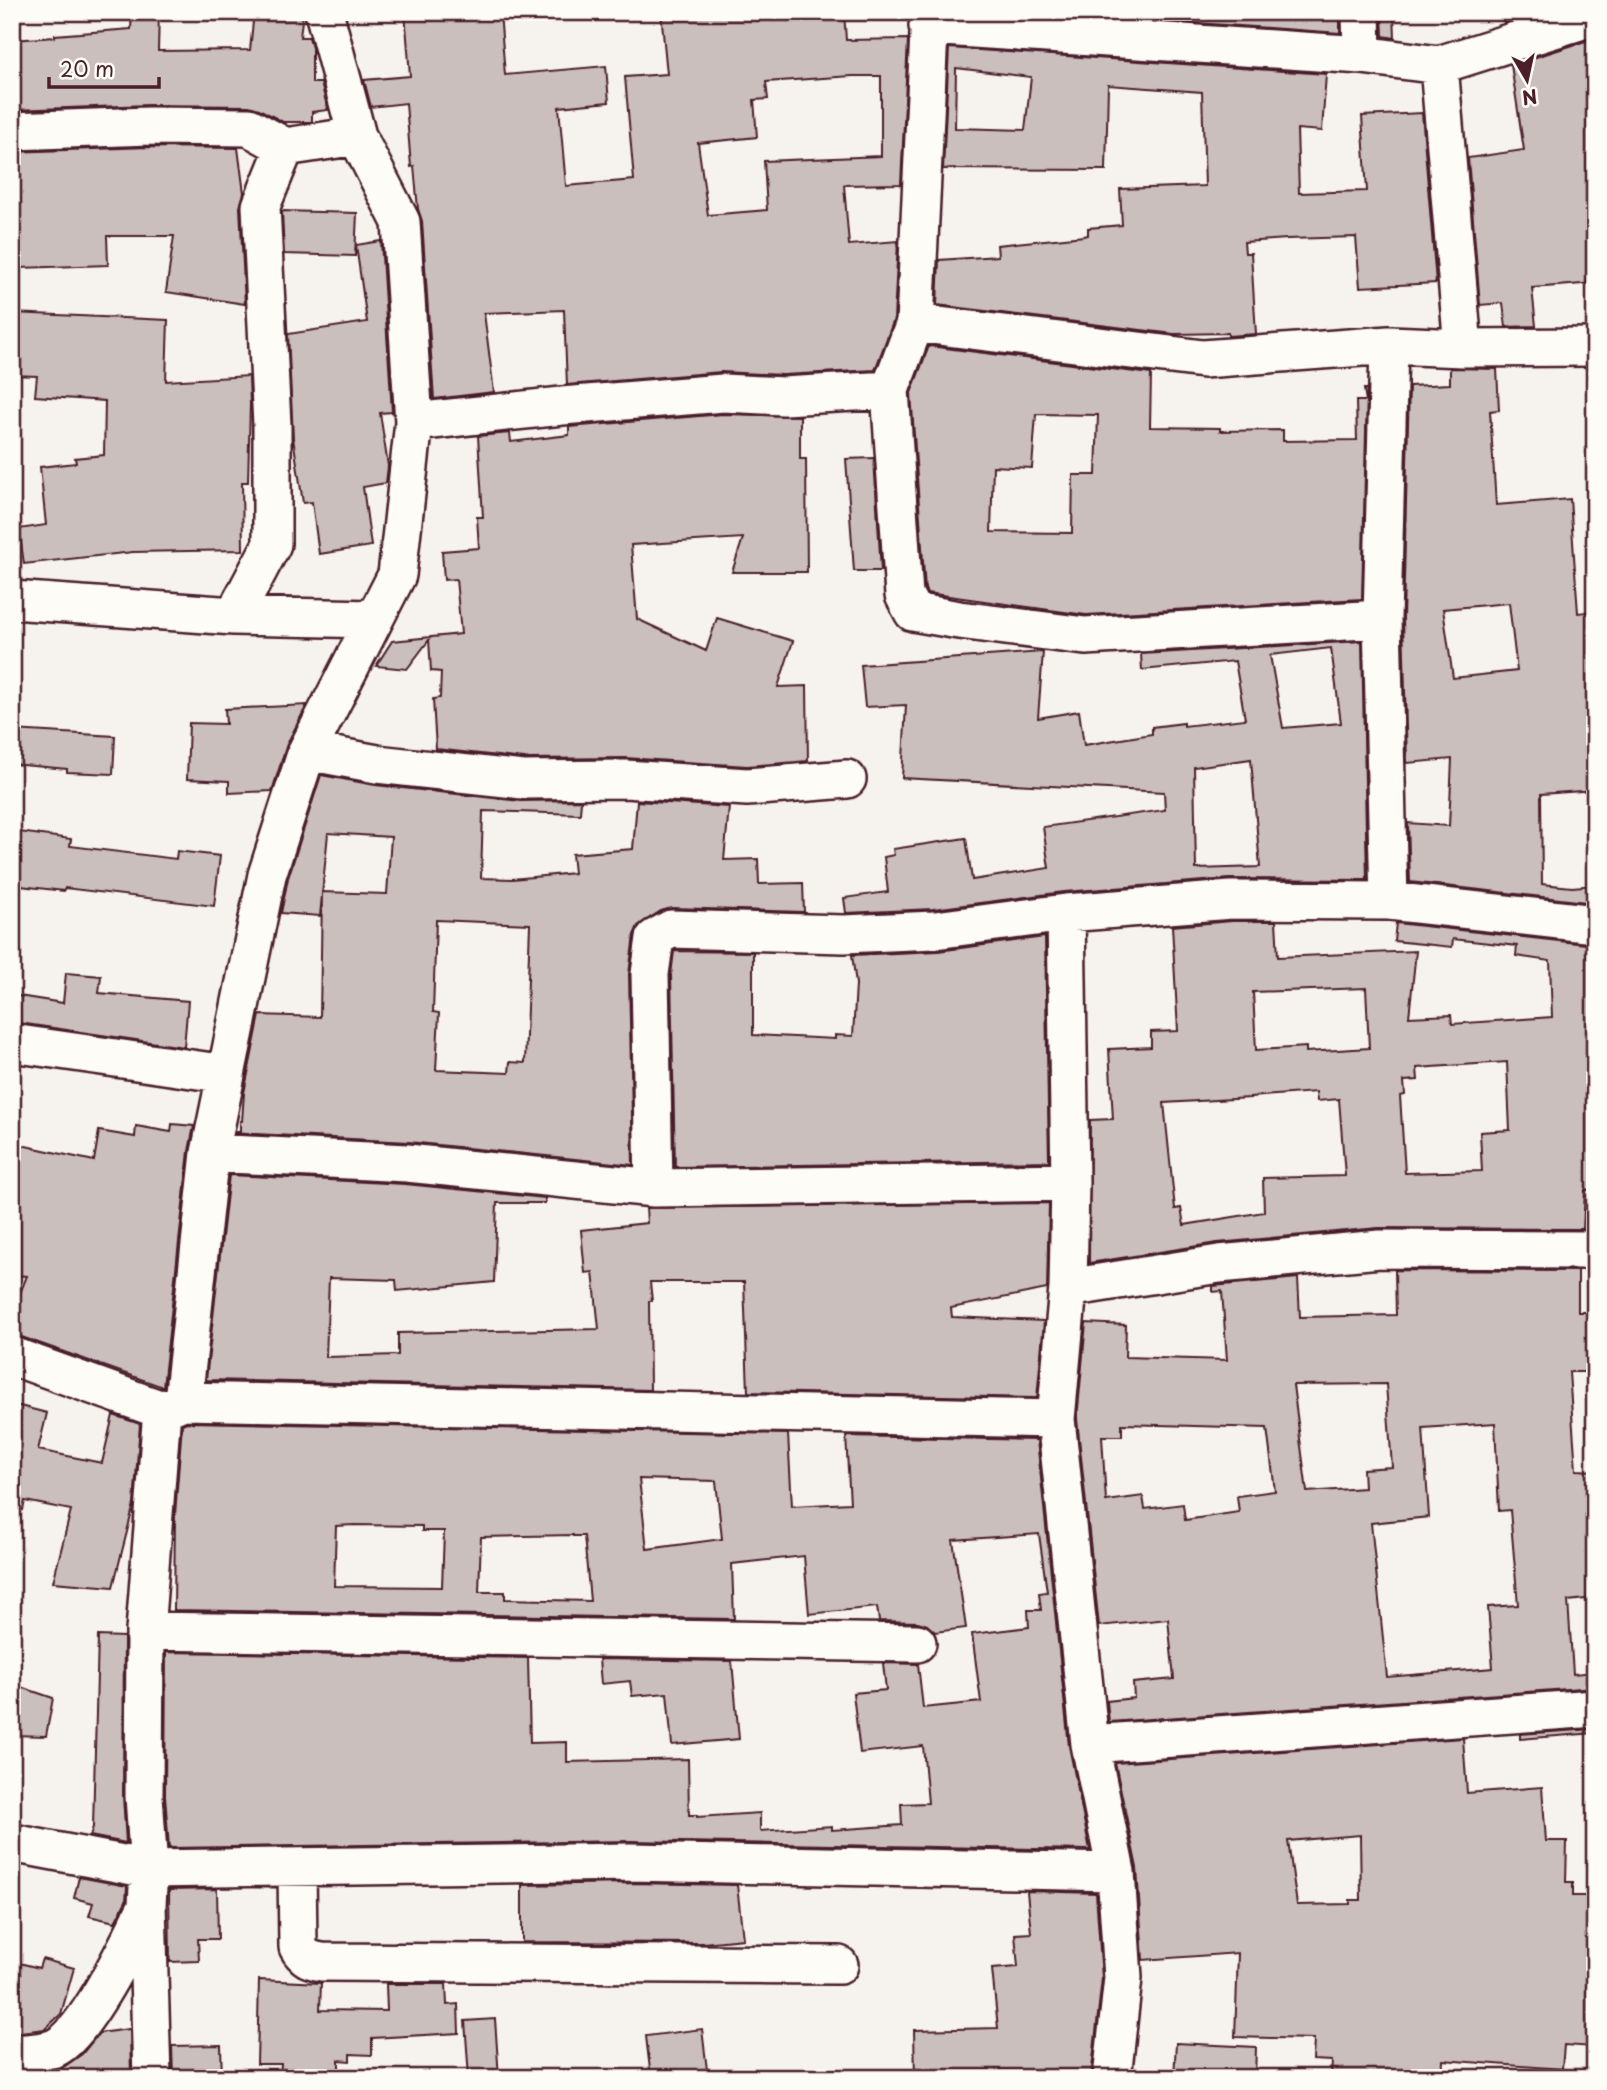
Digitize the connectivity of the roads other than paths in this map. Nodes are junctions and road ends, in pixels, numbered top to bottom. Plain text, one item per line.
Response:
1 (324, 12) edge
2 (1361, 12) edge
3 (1595, 16) edge
4 (929, 19) edge
5 (1362, 55) junction
6 (1439, 65) junction
7 (12, 131) edge
8 (357, 136) junction
9 (285, 147) junction
10 (915, 323) junction
11 (1389, 345) junction
12 (1595, 347) edge
13 (1463, 348) junction
14 (890, 390) junction
15 (414, 422) junction
16 (12, 600) edge
17 (234, 616) junction
18 (374, 619) junction
19 (1382, 619) junction
20 (307, 751) junction
21 (847, 779) dead end
22 (1389, 901) junction
23 (1066, 913) junction
24 (1595, 924) edge
25 (12, 1043) edge
26 (226, 1074) junction
27 (211, 1153) junction
28 (1070, 1182) junction
29 (654, 1188) junction
30 (1595, 1250) edge
31 (1068, 1288) junction
32 (12, 1356) edge
33 (172, 1406) junction
34 (1056, 1419) junction
35 (145, 1631) junction
36 (917, 1643) dead end
37 (1595, 1708) edge
38 (1090, 1744) junction
39 (12, 1843) edge
40 (297, 1867) junction
41 (149, 1869) junction
42 (1116, 1872) junction
43 (148, 1905) junction
44 (839, 1965) dead end
45 (12, 2054) edge
46 (152, 2078) edge
47 (1112, 2078) edge

1 - 8 street
2 - 5 street
3 - 6 street
4 - 5 street
4 - 10 street
5 - 6 street
6 - 13 street
7 - 9 street
8 - 9 street
8 - 15 street
9 - 17 street
10 - 11 street
10 - 14 street
11 - 13 street
11 - 19 street
12 - 13 street
14 - 15 street
14 - 19 street
15 - 18 street
16 - 17 street
17 - 18 street
18 - 20 street
19 - 22 street
20 - 21 street
20 - 26 street
22 - 23 street
22 - 24 street
23 - 28 street
23 - 29 street
25 - 26 street
26 - 27 street
27 - 29 street
27 - 33 street
28 - 29 street
28 - 31 street
30 - 31 street
31 - 34 street
32 - 33 street
33 - 34 street
33 - 35 street
34 - 38 street
35 - 36 street
35 - 41 street
37 - 38 street
38 - 42 street
39 - 41 street
40 - 41 street
40 - 42 street
40 - 44 street
41 - 43 street
42 - 47 street
43 - 45 street
43 - 46 street

